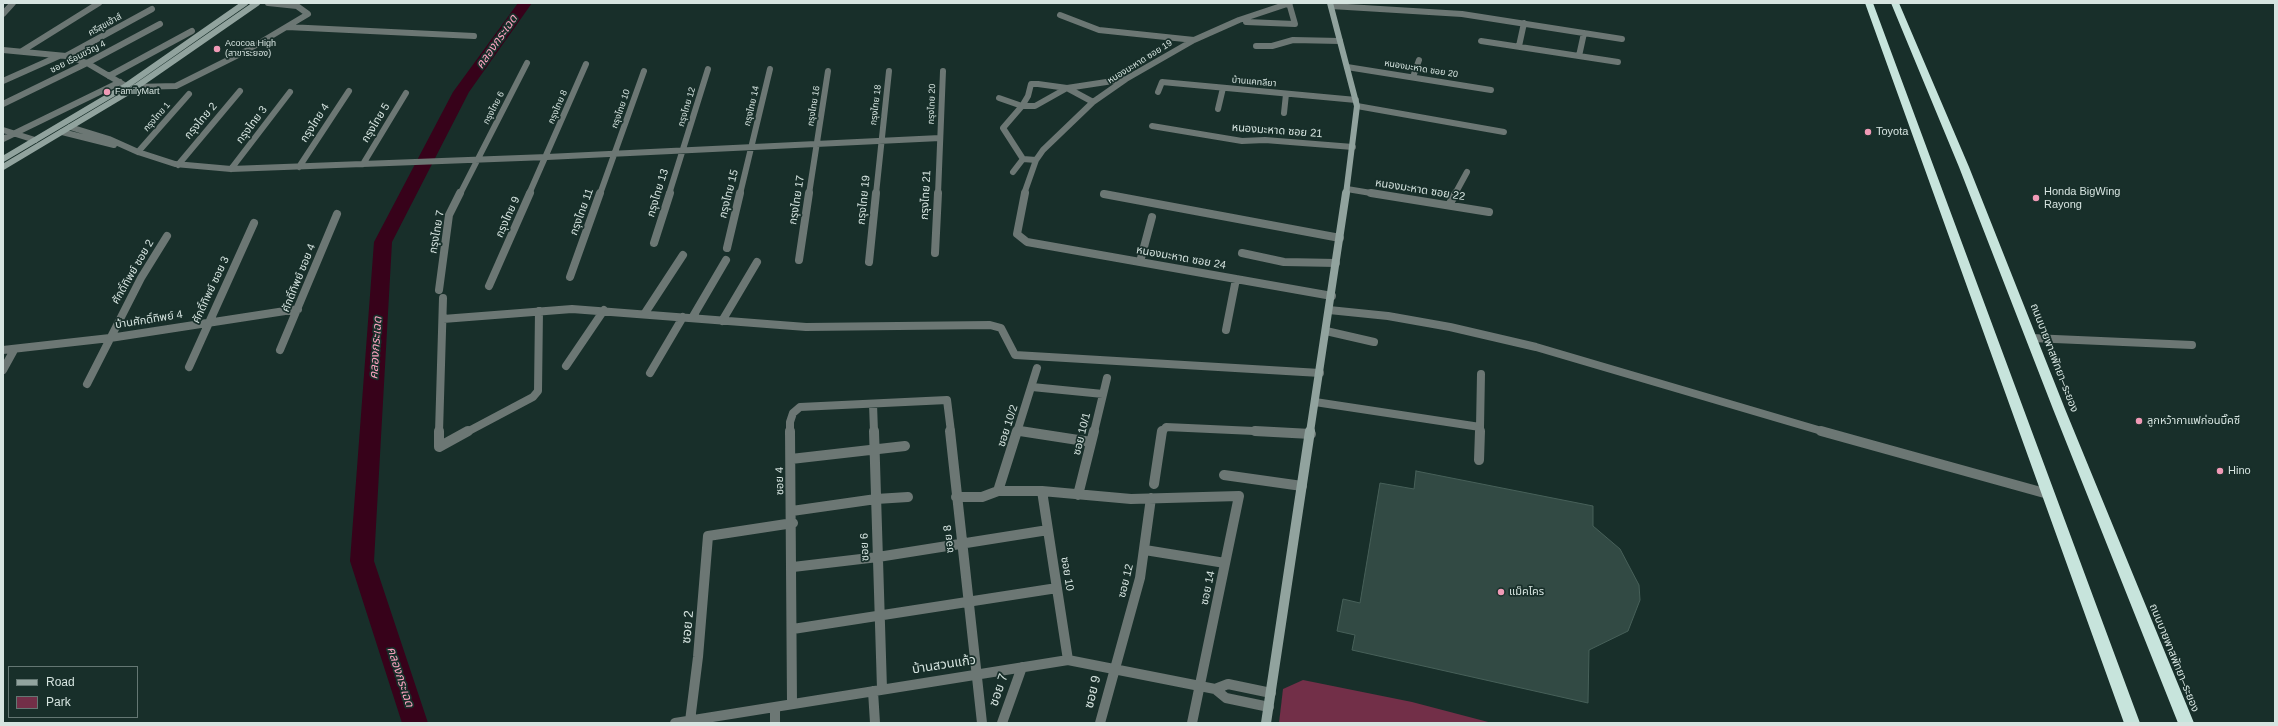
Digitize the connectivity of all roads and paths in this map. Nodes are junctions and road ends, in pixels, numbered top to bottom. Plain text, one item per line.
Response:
1 (13, 3) edge
2 (99, 3) edge
3 (242, 3) edge
4 (245, 3) edge
5 (257, 3) edge
6 (268, 3) edge
7 (1290, 3) edge
8 (1356, 3) edge
9 (1869, 3) edge
10 (1895, 3) edge
11 (1330, 5) edge
12 (1415, 6) dead end
13 (152, 9) dead end
14 (3, 14) edge
15 (1060, 15) dead end
16 (1246, 22) dead end
17 (1524, 23) junction
18 (160, 24) dead end
19 (287, 27) junction
20 (192, 31) dead end
21 (1584, 33) junction
22 (474, 36) dead end
23 (1622, 39) dead end
24 (1194, 40) junction
25 (1340, 41) junction
26 (1481, 41) dead end
27 (1256, 46) dead end
28 (1519, 46) junction
29 (3, 50) edge
30 (22, 51) junction
31 (63, 56) junction
32 (1579, 56) junction
33 (1419, 60) dead end
34 (1618, 62) dead end
35 (87, 63) junction
36 (527, 63) dead end
37 (586, 64) dead end
38 (1347, 67) junction
39 (708, 69) dead end
40 (770, 69) dead end
41 (644, 71) dead end
42 (828, 71) dead end
43 (889, 71) dead end
44 (943, 71) dead end
45 (109, 76) junction
46 (1413, 77) junction
47 (1126, 79) junction
48 (3, 81) edge
49 (120, 82) junction
50 (126, 86) junction
51 (135, 88) junction
52 (1067, 88) junction
53 (1224, 88) junction
54 (1491, 90) dead end
55 (240, 91) dead end
56 (349, 91) dead end
57 (290, 92) dead end
58 (1158, 92) dead end
59 (406, 93) dead end
60 (190, 94) dead end
61 (1286, 94) junction
62 (999, 98) dead end
63 (1093, 102) junction
64 (1356, 103) junction
65 (3, 104) edge
66 (1022, 106) junction
67 (1218, 109) dead end
68 (1284, 113) dead end
69 (1152, 126) dead end
70 (70, 127) junction
71 (3, 130) edge
72 (62, 132) junction
73 (1504, 132) dead end
74 (12, 133) junction
75 (940, 138) junction
76 (3, 139) edge
77 (35, 140) junction
78 (881, 141) junction
79 (817, 144) junction
80 (126, 147) junction
81 (752, 147) junction
82 (1353, 147) junction
83 (683, 150) junction
84 (138, 152) junction
85 (616, 154) junction
86 (547, 157) junction
87 (3, 159) edge
88 (1023, 159) junction
89 (477, 160) junction
90 (1036, 160) junction
91 (178, 164) junction
92 (363, 164) junction
93 (3, 167) edge
94 (299, 167) junction
95 (231, 170) junction
96 (1012, 172) dead end
97 (1467, 172) dead end
98 (1347, 189) junction
99 (1104, 194) dead end
100 (1449, 205) junction
101 (1489, 212) dead end
102 (337, 214) dead end
103 (1152, 217) dead end
104 (254, 223) dead end
105 (167, 236) dead end
106 (1340, 238) junction
107 (1026, 242) joint
108 (654, 243) dead end
109 (726, 248) dead end
110 (1242, 252) dead end
111 (935, 253) dead end
112 (683, 256) dead end
113 (726, 260) dead end
114 (799, 260) dead end
115 (757, 262) dead end
116 (869, 262) dead end
117 (1140, 262) junction
118 (1336, 262) junction
119 (570, 278) dead end
120 (1236, 279) junction
121 (489, 286) dead end
122 (1332, 296) junction
123 (298, 309) junction
124 (604, 310) junction
125 (1329, 310) junction
126 (539, 311) junction
127 (645, 313) junction
128 (684, 317) junction
129 (692, 318) junction
130 (443, 319) junction
131 (722, 321) junction
132 (208, 322) junction
133 (1226, 330) dead end
134 (1326, 331) junction
135 (110, 338) junction
136 (2032, 338) junction
137 (1374, 342) dead end
138 (2192, 345) dead end
139 (3, 350) edge
140 (14, 350) junction
141 (280, 350) dead end
142 (566, 366) dead end
143 (190, 367) dead end
144 (1037, 368) dead end
145 (3, 370) edge
146 (650, 373) dead end
147 (1320, 373) junction
148 (1481, 374) dead end
149 (1106, 378) dead end
150 (87, 384) dead end
151 (1032, 387) junction
152 (1103, 394) junction
153 (947, 400) joint
154 (1315, 402) junction
155 (873, 404) junction
156 (1480, 427) junction
157 (1018, 431) junction
158 (1311, 434) junction
159 (1092, 442) junction
160 (905, 446) dead end
161 (874, 448) junction
162 (791, 459) junction
163 (1479, 460) dead end
164 (1224, 475) dead end
165 (1154, 484) dead end
166 (1302, 486) junction
167 (998, 491) junction
168 (1042, 491) junction
169 (2048, 494) junction
170 (1078, 495) junction
171 (956, 497) junction
172 (908, 498) dead end
173 (1151, 498) junction
174 (876, 499) junction
175 (792, 511) junction
176 (792, 523) junction
177 (1048, 530) junction
178 (961, 544) junction
179 (1145, 550) junction
180 (878, 557) junction
181 (1225, 563) junction
182 (793, 567) junction
183 (1057, 588) junction
184 (968, 601) junction
185 (880, 615) junction
186 (793, 629) junction
187 (1068, 660) junction
188 (1022, 667) junction
189 (1114, 668) junction
190 (976, 674) junction
191 (1200, 686) junction
192 (1215, 689) junction
193 (878, 690) junction
194 (1271, 693) junction
195 (792, 704) junction
196 (775, 707) junction
197 (1269, 707) junction
198 (690, 721) junction
199 (675, 723) edge
200 (774, 723) edge
201 (875, 723) edge
202 (982, 723) edge
203 (1002, 723) edge
204 (1100, 723) edge
205 (1192, 723) edge
206 (1266, 723) edge
207 (2132, 723) edge
208 (2186, 723) edge

1 - 14 street
2 - 30 street
3 - 4 street
4 - 50 street
5 - 51 street
6 - 19 street
7 - 16 street
7 - 24 street, หนองมะหาด ซอย 19
8 - 12 street
9 - 169 highway
10 - 136 highway, ถนนบายพาสพัทยา–ระยอง
11 - 17 street
11 - 25 street
13 - 31 street, ศรีสุขเฮ้าส์
15 - 24 street
17 - 21 street
17 - 28 street
18 - 35 street, ซอย เรือนขวัญ 4
19 - 22 street
19 - 51 street
20 - 45 street
21 - 23 street
21 - 32 street
24 - 47 street, หนองมะหาด ซอย 19
25 - 27 street
25 - 38 street
26 - 28 street
28 - 32 street
29 - 30 street
30 - 31 street
31 - 35 street
31 - 48 street, ศรีสุขเฮ้าส์
32 - 34 street
33 - 46 street
35 - 45 street
35 - 65 street, ซอย เรือนขวัญ 4
36 - 89 street, กรุงไทย 6
37 - 86 street, กรุงไทย 8
38 - 46 street, หนองมะหาด ซอย 20
38 - 64 street
39 - 83 street, กรุงไทย 12
40 - 81 street, กรุงไทย 14
41 - 85 street, กรุงไทย 10
42 - 79 street, กรุงไทย 16
43 - 78 street, กรุงไทย 18
44 - 75 street, กรุงไทย 20
45 - 49 street
46 - 54 street, หนองมะหาด ซอย 20
47 - 52 street
47 - 63 street, หนองมะหาด ซอย 19
49 - 50 street
49 - 74 street
50 - 77 street
51 - 70 street
52 - 63 street
52 - 66 street
52 - 66 street
53 - 58 street, บ้านแคทลียา
53 - 61 street, บ้านแคทลียา
53 - 67 street
55 - 91 street, กรุงไทย 2
56 - 94 street, กรุงไทย 4
57 - 95 street, กรุงไทย 3
59 - 92 street, กรุงไทย 5
60 - 84 street, กรุงไทย 1
61 - 64 street, บ้านแคทลียา
61 - 68 street
62 - 66 street
63 - 90 street, หนองมะหาด ซอย 19
64 - 73 street, บ้านแคทลียา
64 - 82 street
66 - 88 street
69 - 82 street, หนองมะหาด ซอย 21
70 - 72 street
70 - 80 street
71 - 74 street
72 - 80 street
72 - 93 street
74 - 76 street
74 - 77 street
75 - 78 street
75 - 111 street, กรุงไทย 21
77 - 87 street
78 - 79 street
78 - 116 street, กรุงไทย 19
79 - 81 street
79 - 114 street, กรุงไทย 17
80 - 84 street
81 - 83 street
81 - 109 street, กรุงไทย 15
82 - 98 street
83 - 85 street
83 - 108 street, กรุงไทย 13
84 - 91 street
85 - 86 street
85 - 119 street, กรุงไทย 11
86 - 89 street
86 - 121 street, กรุงไทย 9
88 - 90 street
88 - 96 street
89 - 92 street
89 - 130 street, กรุงไทย 7
90 - 107 street, หนองมะหาด ซอย 19
91 - 95 street
92 - 94 street
94 - 95 street
97 - 100 street
98 - 100 street, หนองมะหาด ซอย 22
98 - 106 street
99 - 106 street
100 - 101 street, หนองมะหาด ซอย 22
102 - 123 street, ศักดิ์ทิพย์ ซอย 4
103 - 117 street
104 - 132 street, ศักดิ์ทิพย์ ซอย 3
105 - 135 street, ศักดิ์ทิพย์ ซอย 2
106 - 118 street
107 - 117 street, หนองมะหาด ซอย 24
110 - 118 street
112 - 127 street
113 - 129 street
115 - 131 street
117 - 120 street, หนองมะหาด ซอย 24
118 - 122 street
120 - 122 street, หนองมะหาด ซอย 24
120 - 133 street
122 - 125 street
123 - 132 street, บ้านศักดิ์ทิพย์ 4
123 - 141 street, ศักดิ์ทิพย์ ซอย 4
124 - 126 street
124 - 127 street
124 - 142 street
125 - 134 street
125 - 169 street
126 - 130 street
126 - 130 street, กรุงไทย 7
127 - 128 street
128 - 129 street
128 - 146 street
129 - 131 street
131 - 147 street
132 - 135 street, บ้านศักดิ์ทิพย์ 4
132 - 143 street, ศักดิ์ทิพย์ ซอย 3
134 - 137 street
134 - 147 street
135 - 140 street, บ้านศักดิ์ทิพย์ 4
135 - 150 street, ศักดิ์ทิพย์ ซอย 2
136 - 138 street
136 - 208 highway, ถนนบายพาสพัทยา–ระยอง
139 - 140 street, บ้านศักดิ์ทิพย์ 4
140 - 145 street
144 - 151 street, ซอย 10/2
147 - 154 street
148 - 156 street
149 - 152 street, ซอย 10/1
151 - 152 street
151 - 157 street, ซอย 10/2
152 - 159 street, ซอย 10/1
153 - 155 street, ซอย 4
153 - 171 street, ซอย 8
154 - 156 street
154 - 158 street
155 - 161 street, ซอย 6
155 - 162 street, ซอย 4
156 - 163 street
157 - 159 street
157 - 167 street, ซอย 10/2
158 - 165 street
158 - 166 street
159 - 170 street, ซอย 10/1
160 - 161 street
161 - 162 street
161 - 174 street, ซอย 6
162 - 175 street, ซอย 4
164 - 166 street
166 - 194 street
167 - 168 street
167 - 171 street
168 - 170 street
168 - 177 street, ซอย 10
169 - 207 highway
170 - 173 street
171 - 178 street, ซอย 8
172 - 174 street
173 - 179 street, ซอย 12
173 - 181 street, ซอย 14
174 - 175 street
174 - 180 street, ซอย 6
175 - 176 street, ซอย 4
176 - 182 street, ซอย 4
176 - 198 street, ซอย 2
177 - 178 street
177 - 183 street, ซอย 10
178 - 180 street
178 - 184 street, ซอย 8
179 - 181 street
179 - 189 street, ซอย 12
180 - 182 street
180 - 185 street, ซอย 6
181 - 191 street, ซอย 14
182 - 186 street, ซอย 4
183 - 184 street
183 - 187 street, ซอย 10
184 - 185 street
184 - 190 street, ซอย 8
185 - 186 street
185 - 193 street, ซอย 6
186 - 195 street, ซอย 4
187 - 188 street, บ้านสวนแก้ว
187 - 189 street, บ้านสวนแก้ว
188 - 190 street, บ้านสวนแก้ว
188 - 203 street, ซอย 7
189 - 191 street, บ้านสวนแก้ว
189 - 204 street, ซอย 9
190 - 193 street, บ้านสวนแก้ว
190 - 202 street, ซอย 7
191 - 192 street, บ้านสวนแก้ว
191 - 205 street, ซอย 14
192 - 194 street, บ้านสวนแก้ว
192 - 197 street, บ้านสวนแก้ว
193 - 195 street, บ้านสวนแก้ว
193 - 201 street, ซอย 6
194 - 197 street
195 - 196 street, บ้านสวนแก้ว
196 - 198 street, บ้านสวนแก้ว
196 - 200 street
197 - 206 street
198 - 199 street, บ้านสวนแก้ว

